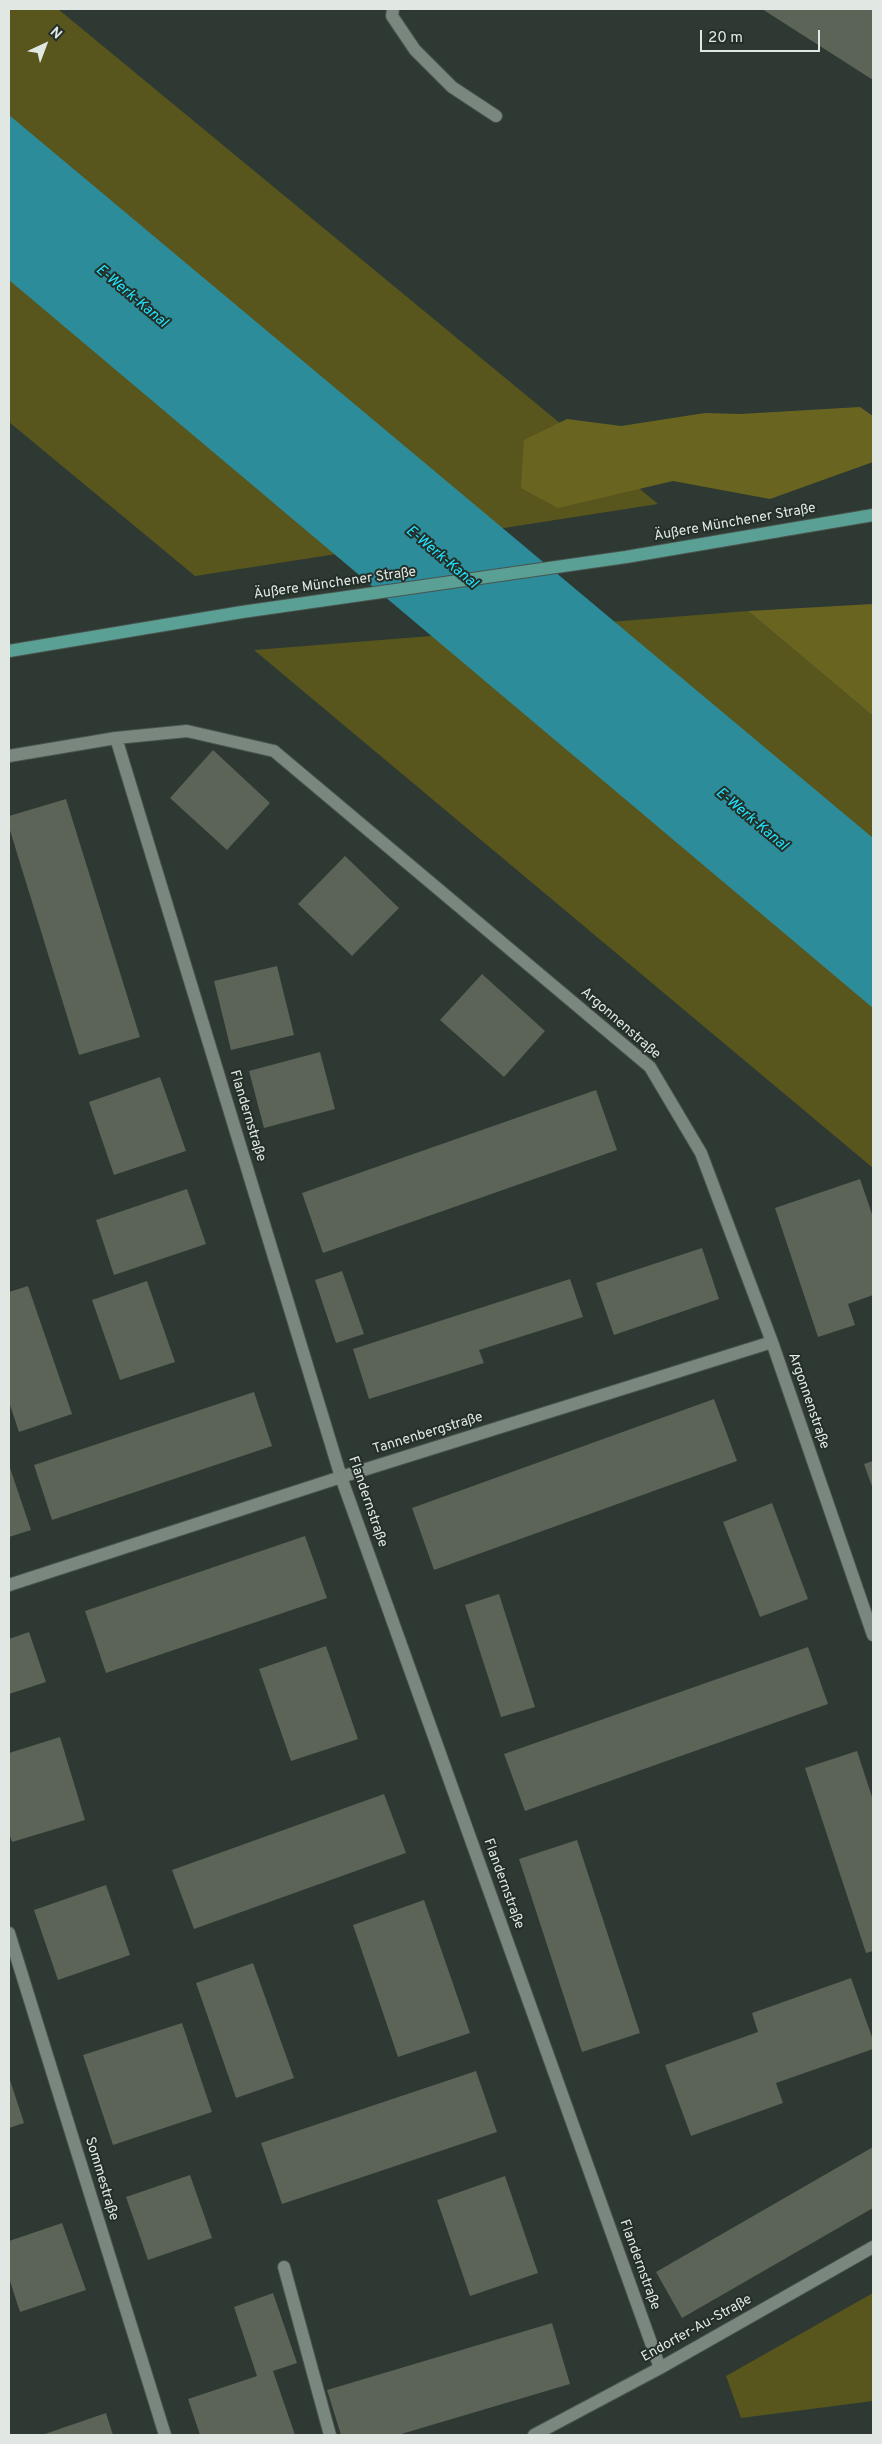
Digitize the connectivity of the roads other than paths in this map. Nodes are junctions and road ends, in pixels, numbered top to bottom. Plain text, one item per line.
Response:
1 (393, 9) edge
2 (496, 116) dead end
3 (873, 515) edge
4 (9, 651) edge
5 (116, 738) junction
6 (9, 756) edge
7 (772, 1342) junction
8 (341, 1477) junction
9 (9, 1585) edge
10 (873, 1635) edge
11 (9, 1932) edge
12 (873, 2247) edge
13 (284, 2267) dead end
14 (660, 2368) junction
15 (165, 2435) edge
16 (330, 2435) edge
17 (534, 2435) edge

1 - 2 street
3 - 4 main road, Äußere Münchener Straße
5 - 6 street
5 - 7 street, Argonnenstraße
5 - 8 street, Flandernstraße
7 - 8 street, Tannenbergstraße
7 - 10 street, Argonnenstraße
8 - 9 street, Tannenbergstraße
8 - 14 street, Flandernstraße
11 - 15 street, Sommestraße
12 - 14 street, Endorfer-Au-Straße
13 - 16 street
14 - 17 street, Endorfer-Au-Straße

